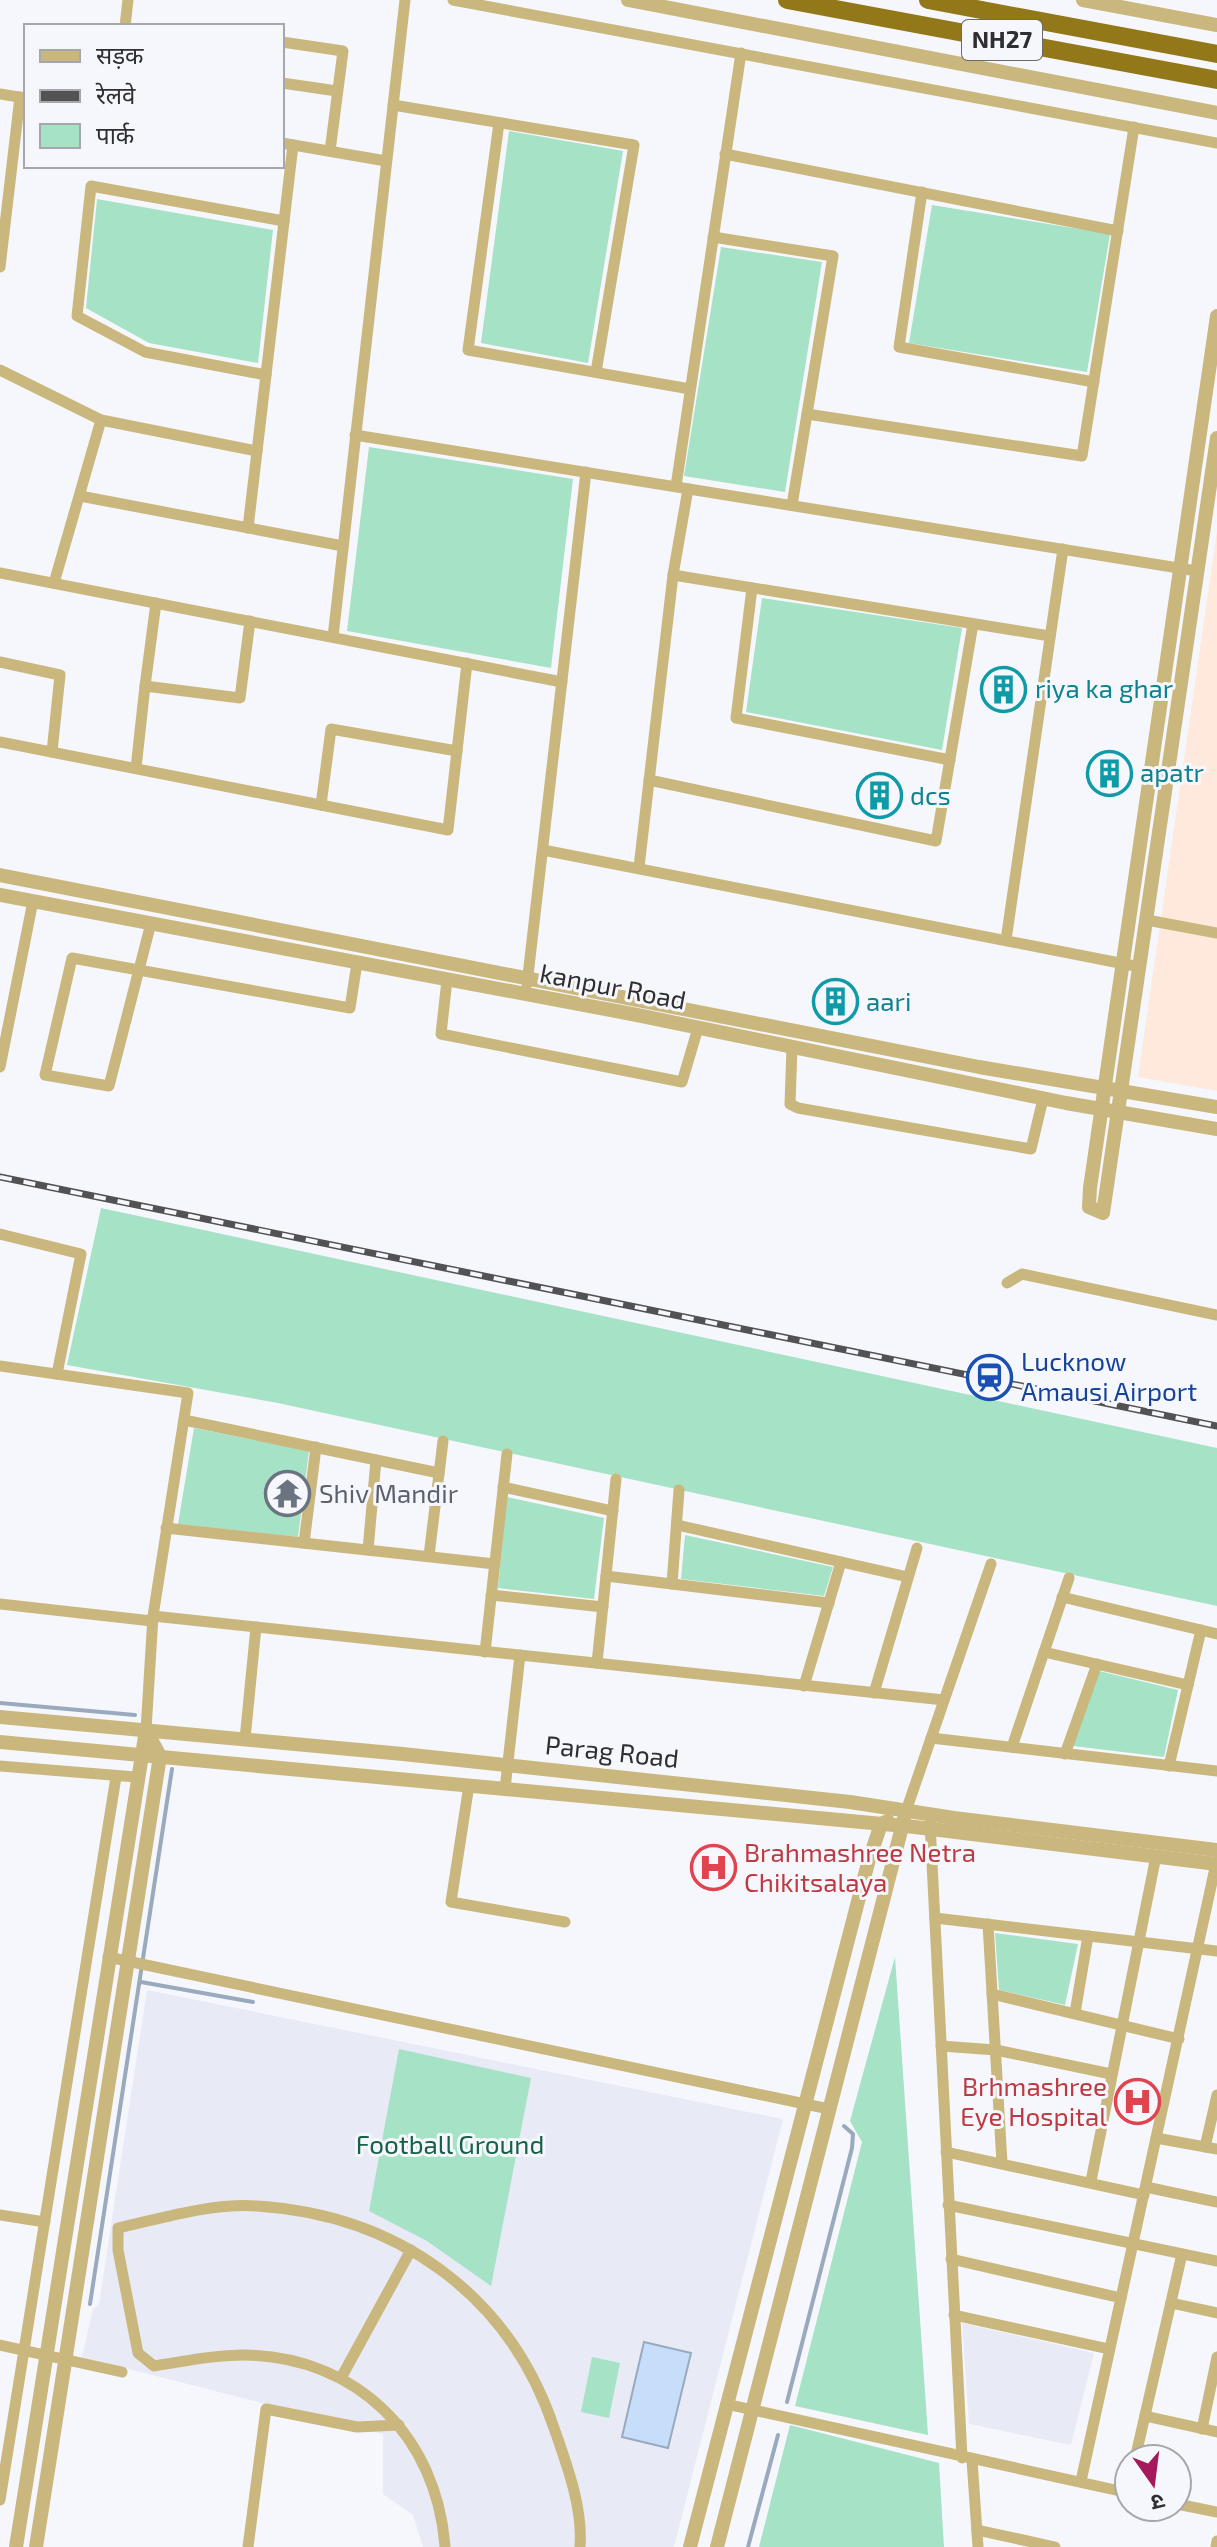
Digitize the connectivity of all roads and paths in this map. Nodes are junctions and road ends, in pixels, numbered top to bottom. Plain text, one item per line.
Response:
1 (128, 0) edge
2 (405, 0) edge
3 (453, 0) edge
4 (628, 0) edge
5 (787, 0) edge
6 (928, 0) edge
7 (1083, 0) edge
8 (125, 24) edge
9 (1217, 25) edge
10 (284, 42) edge
11 (741, 53) junction
12 (1217, 54) edge
13 (1217, 80) edge
14 (284, 83) edge
15 (337, 91) junction
16 (0, 94) edge
17 (23, 98) edge
18 (393, 105) junction
19 (1217, 113) edge
20 (499, 123) junction
21 (1134, 127) junction
22 (1217, 143) edge
23 (287, 144) edge
24 (330, 151) junction
25 (725, 154) junction
26 (386, 161) junction
27 (6, 171) edge
28 (922, 192) junction
29 (284, 221) junction
30 (1118, 231) junction
31 (713, 237) junction
32 (0, 267) edge
33 (1217, 316) edge
34 (0, 370) edge
35 (596, 372) junction
36 (266, 375) junction
37 (1094, 382) junction
38 (690, 389) junction
39 (807, 414) junction
40 (101, 420) junction
41 (355, 435) junction
42 (1217, 438) edge
43 (257, 451) junction
44 (586, 472) junction
45 (676, 486) junction
46 (688, 489) junction
47 (80, 496) junction
48 (792, 505) junction
49 (248, 528) junction
50 (343, 546) junction
51 (1063, 549) junction
52 (1181, 568) junction
53 (1197, 571) junction
54 (0, 573) edge
55 (673, 575) junction
56 (54, 583) junction
57 (752, 588) junction
58 (156, 603) junction
59 (250, 621) junction
60 (973, 624) junction
61 (1050, 636) junction
62 (333, 637) junction
63 (0, 662) edge
64 (467, 663) junction
65 (562, 682) junction
66 (145, 686) junction
67 (0, 742) edge
68 (457, 751) junction
69 (52, 752) junction
70 (950, 760) junction
71 (136, 768) junction
72 (649, 780) junction
73 (321, 805) junction
74 (543, 850) junction
75 (639, 867) junction
76 (0, 875) edge
77 (0, 895) edge
78 (33, 901) junction
79 (184, 911) junction
80 (1147, 920) junction
81 (151, 923) junction
82 (177, 929) junction
83 (1217, 933) edge
84 (1006, 940) junction
85 (357, 963) junction
86 (1123, 963) junction
87 (1140, 967) junction
88 (137, 973) junction
89 (528, 979) junction
90 (447, 980) junction
91 (524, 994) junction
92 (698, 1028) junction
93 (792, 1047) junction
94 (0, 1067) edge
95 (1105, 1089) junction
96 (1122, 1091) junction
97 (1043, 1099) junction
98 (1217, 1107) edge
99 (1101, 1110) junction
100 (1118, 1113) junction
101 (1217, 1129) edge
102 (0, 1234) edge
103 (1007, 1283) dead end
104 (1217, 1315) edge
105 (0, 1366) edge
106 (57, 1374) junction
107 (184, 1420) junction
108 (443, 1441) dead end
109 (316, 1447) junction
110 (507, 1454) dead end
111 (376, 1460) junction
112 (439, 1473) junction
113 (616, 1479) dead end
114 (503, 1487) junction
115 (679, 1490) dead end
116 (613, 1511) junction
117 (677, 1525) junction
118 (166, 1528) junction
119 (304, 1543) junction
120 (917, 1548) dead end
121 (368, 1550) junction
122 (429, 1556) junction
123 (841, 1562) junction
124 (495, 1564) junction
125 (991, 1564) dead end
126 (606, 1576) junction
127 (908, 1577) junction
128 (1069, 1578) dead end
129 (672, 1584) junction
130 (491, 1595) junction
131 (1062, 1597) junction
132 (829, 1603) junction
133 (0, 1604) edge
134 (603, 1607) junction
135 (152, 1618) junction
136 (256, 1627) junction
137 (1201, 1630) junction
138 (1217, 1634) edge
139 (485, 1652) junction
140 (1044, 1652) junction
141 (520, 1655) junction
142 (597, 1663) junction
143 (1097, 1664) junction
144 (1188, 1685) junction
145 (804, 1686) junction
146 (874, 1693) junction
147 (944, 1700) junction
148 (0, 1717) edge
149 (146, 1730) junction
150 (931, 1738) junction
151 (245, 1739) junction
152 (0, 1742) edge
153 (1012, 1747) junction
154 (1065, 1754) junction
155 (139, 1755) junction
156 (160, 1756) junction
157 (508, 1765) junction
158 (0, 1766) edge
159 (1169, 1766) junction
160 (1217, 1771) edge
161 (116, 1777) junction
162 (136, 1777) junction
163 (469, 1785) junction
164 (505, 1789) junction
165 (906, 1811) junction
166 (930, 1822) junction
167 (881, 1824) junction
168 (902, 1826) junction
169 (1217, 1852) edge
170 (1156, 1856) junction
171 (1216, 1864) edge
172 (935, 1918) junction
173 (565, 1922) dead end
174 (988, 1924) junction
175 (1088, 1936) junction
176 (1137, 1942) junction
177 (1199, 1949) junction
178 (1217, 1951) edge
179 (108, 1957) junction
180 (128, 1960) junction
181 (992, 1994) junction
182 (1075, 2013) junction
183 (1122, 2026) junction
184 (1179, 2039) junction
185 (941, 2046) junction
186 (996, 2050) junction
187 (1111, 2074) junction
188 (1217, 2095) edge
189 (804, 2104) junction
190 (829, 2109) junction
191 (1156, 2138) junction
192 (1211, 2148) edge
193 (946, 2152) junction
194 (1002, 2163) junction
195 (1091, 2181) junction
196 (1145, 2191) junction
197 (1217, 2202) edge
198 (948, 2205) junction
199 (0, 2215) edge
200 (45, 2222) junction
201 (1133, 2242) junction
202 (411, 2250) junction
203 (1182, 2254) junction
204 (951, 2259) junction
205 (1217, 2261) edge
206 (1121, 2298) junction
207 (1171, 2303) junction
208 (1217, 2313) edge
209 (954, 2315) junction
210 (0, 2345) edge
211 (24, 2349) junction
212 (1109, 2349) junction
213 (46, 2354) junction
214 (1217, 2357) edge
215 (65, 2358) junction
216 (122, 2372) dead end
217 (341, 2378) junction
218 (726, 2404) junction
219 (752, 2410) junction
220 (1145, 2416) junction
221 (399, 2425) junction
222 (1202, 2429) junction
223 (1217, 2432) edge
224 (1139, 2443) edge
225 (967, 2459) junction
226 (1081, 2481) junction
227 (1113, 2488) edge
228 (0, 2500) edge
229 (1193, 2507) edge
230 (1217, 2512) edge
231 (977, 2530) junction
232 (1217, 2541) edge
233 (16, 2547) edge
234 (36, 2547) edge
235 (248, 2547) edge
236 (445, 2547) edge
237 (580, 2547) edge
238 (690, 2547) edge
239 (717, 2547) edge
240 (978, 2547) edge
241 (1055, 2547) edge
242 (1216, 2547) edge

1 - 8 street
2 - 18 street
3 - 11 street
4 - 19 street
5 - 13 highway, NH27
6 - 12 highway, NH27
7 - 9 street
10 - 15 street
11 - 21 street
11 - 25 street
14 - 15 street
15 - 24 street
16 - 17 street
17 - 27 street
18 - 20 street
18 - 26 street
20 - 35 street
20 - 35 street
21 - 22 street
21 - 30 street
23 - 24 street
23 - 29 street
24 - 26 street
25 - 28 street
25 - 31 street
26 - 41 street
27 - 32 street
28 - 30 street
28 - 37 street
29 - 36 street
29 - 36 street
30 - 37 street
31 - 38 street
31 - 39 street
33 - 52 street
34 - 40 street
35 - 38 street
36 - 43 street
37 - 39 street
38 - 45 street
39 - 48 street
40 - 43 street
40 - 47 street
41 - 44 street
41 - 50 street
42 - 53 street
43 - 49 street
44 - 45 street
44 - 65 street
45 - 46 street
46 - 48 street
46 - 55 street
47 - 49 street
47 - 56 street
48 - 51 street
49 - 50 street
50 - 62 street
51 - 52 street
51 - 61 street
52 - 53 street
52 - 86 street
53 - 80 street
54 - 56 street
55 - 57 street
55 - 72 street
56 - 58 street
57 - 60 street
57 - 70 street
58 - 59 street
58 - 66 street
59 - 62 street
59 - 66 street
60 - 61 street
60 - 70 street
61 - 84 street
62 - 64 street
63 - 69 street
64 - 65 street
64 - 68 street
65 - 74 street
66 - 71 street
67 - 69 street
68 - 73 street
68 - 73 street
69 - 71 street
70 - 72 street
71 - 73 street
72 - 75 street
74 - 75 street
74 - 89 street
75 - 84 street
76 - 79 street
77 - 78 street, kanpur Road
78 - 81 street, kanpur Road
78 - 94 street
79 - 82 street
79 - 89 street
80 - 83 street
80 - 87 street
81 - 82 street, kanpur Road
81 - 88 street
82 - 85 street, kanpur Road
84 - 86 street
85 - 88 street
85 - 90 street, kanpur Road
86 - 87 street
86 - 95 street
87 - 96 street
88 - 88 street
89 - 91 street
89 - 95 street
90 - 91 street, kanpur Road
90 - 92 street
91 - 92 street, kanpur Road
92 - 93 street, kanpur Road
93 - 97 street, kanpur Road
93 - 97 street
95 - 96 street
95 - 99 street
96 - 98 street
96 - 100 street
97 - 99 street, kanpur Road
99 - 100 street, kanpur Road
99 - 100 street
100 - 101 street, kanpur Road
102 - 106 street
103 - 104 street
105 - 106 street
106 - 107 street
107 - 109 street
107 - 118 street
108 - 112 street
109 - 111 street
109 - 119 street
110 - 114 street
111 - 112 street
111 - 121 street
112 - 122 street
113 - 116 street
114 - 116 street
114 - 124 street
115 - 117 street
116 - 126 street
117 - 123 street
117 - 129 street
118 - 119 street
118 - 135 street
119 - 121 street
120 - 127 street
121 - 122 street
122 - 124 street
123 - 127 street
123 - 132 street
124 - 130 street
125 - 147 street
126 - 129 street
126 - 134 street
127 - 146 street
128 - 131 street
129 - 132 street
130 - 134 street
130 - 139 street
131 - 137 street
131 - 140 street
132 - 145 street
133 - 135 street
134 - 142 street
135 - 136 street
135 - 149 street
136 - 139 street
136 - 151 street
137 - 138 street
137 - 144 street
139 - 141 street
140 - 143 street
140 - 153 street
141 - 142 street
141 - 157 street
142 - 145 street
143 - 144 street
143 - 154 street
144 - 159 street
145 - 146 street
146 - 147 street
147 - 150 street
148 - 149 street, Parag Road
149 - 151 street, Parag Road
149 - 155 street
149 - 156 street
150 - 153 street
150 - 165 street
151 - 157 street, Parag Road
152 - 155 street, Parag Road
153 - 154 street
154 - 159 street
155 - 156 street, Parag Road
155 - 162 street
156 - 163 street, Parag Road
156 - 180 street
157 - 164 street
157 - 165 street, Parag Road
158 - 161 street
159 - 160 street
161 - 162 street
161 - 200 street
162 - 179 street
163 - 164 street, Parag Road
163 - 173 street
164 - 167 street, Parag Road
165 - 166 street, Parag Road
165 - 167 street
165 - 168 street
166 - 168 street, Parag Road
166 - 169 street, Parag Road
166 - 170 street, Parag Road
166 - 172 street
167 - 168 street, Parag Road
167 - 189 street
168 - 190 street
169 - 171 street
170 - 171 street, Parag Road
170 - 176 street
171 - 177 street
172 - 174 street
172 - 185 street
174 - 175 street
174 - 181 street
175 - 176 street
175 - 182 street
176 - 177 street
176 - 183 street
177 - 178 street
177 - 184 street
179 - 180 street
179 - 213 street
180 - 189 street
180 - 215 street
181 - 182 street
181 - 186 street
182 - 183 street
183 - 184 street
183 - 187 street
184 - 191 street
185 - 186 street
185 - 193 street
186 - 187 street
186 - 194 street
187 - 195 street
188 - 192 street
189 - 190 street
189 - 218 street
190 - 219 street
191 - 192 street
191 - 196 street
193 - 194 street
193 - 198 street
194 - 195 street
195 - 196 street
196 - 197 street
196 - 201 street
198 - 201 street
198 - 204 street
199 - 200 street
200 - 211 street
201 - 203 street
201 - 206 street
202 - 217 street
202 - 217 street
202 - 237 street
203 - 205 street
203 - 207 street
204 - 206 street
204 - 209 street
206 - 212 street
207 - 208 street
207 - 220 street
209 - 212 street
209 - 225 street
210 - 211 street
211 - 213 street
211 - 228 street
212 - 226 street
213 - 215 street
213 - 233 street
214 - 222 street
215 - 216 street
215 - 234 street
217 - 221 street
218 - 219 street
218 - 238 street
219 - 225 street
219 - 239 street
220 - 222 street
220 - 224 street
221 - 235 street
221 - 236 street
222 - 223 street
225 - 226 street
225 - 231 street
226 - 227 street
229 - 230 street
231 - 240 street
231 - 241 street
232 - 242 street

